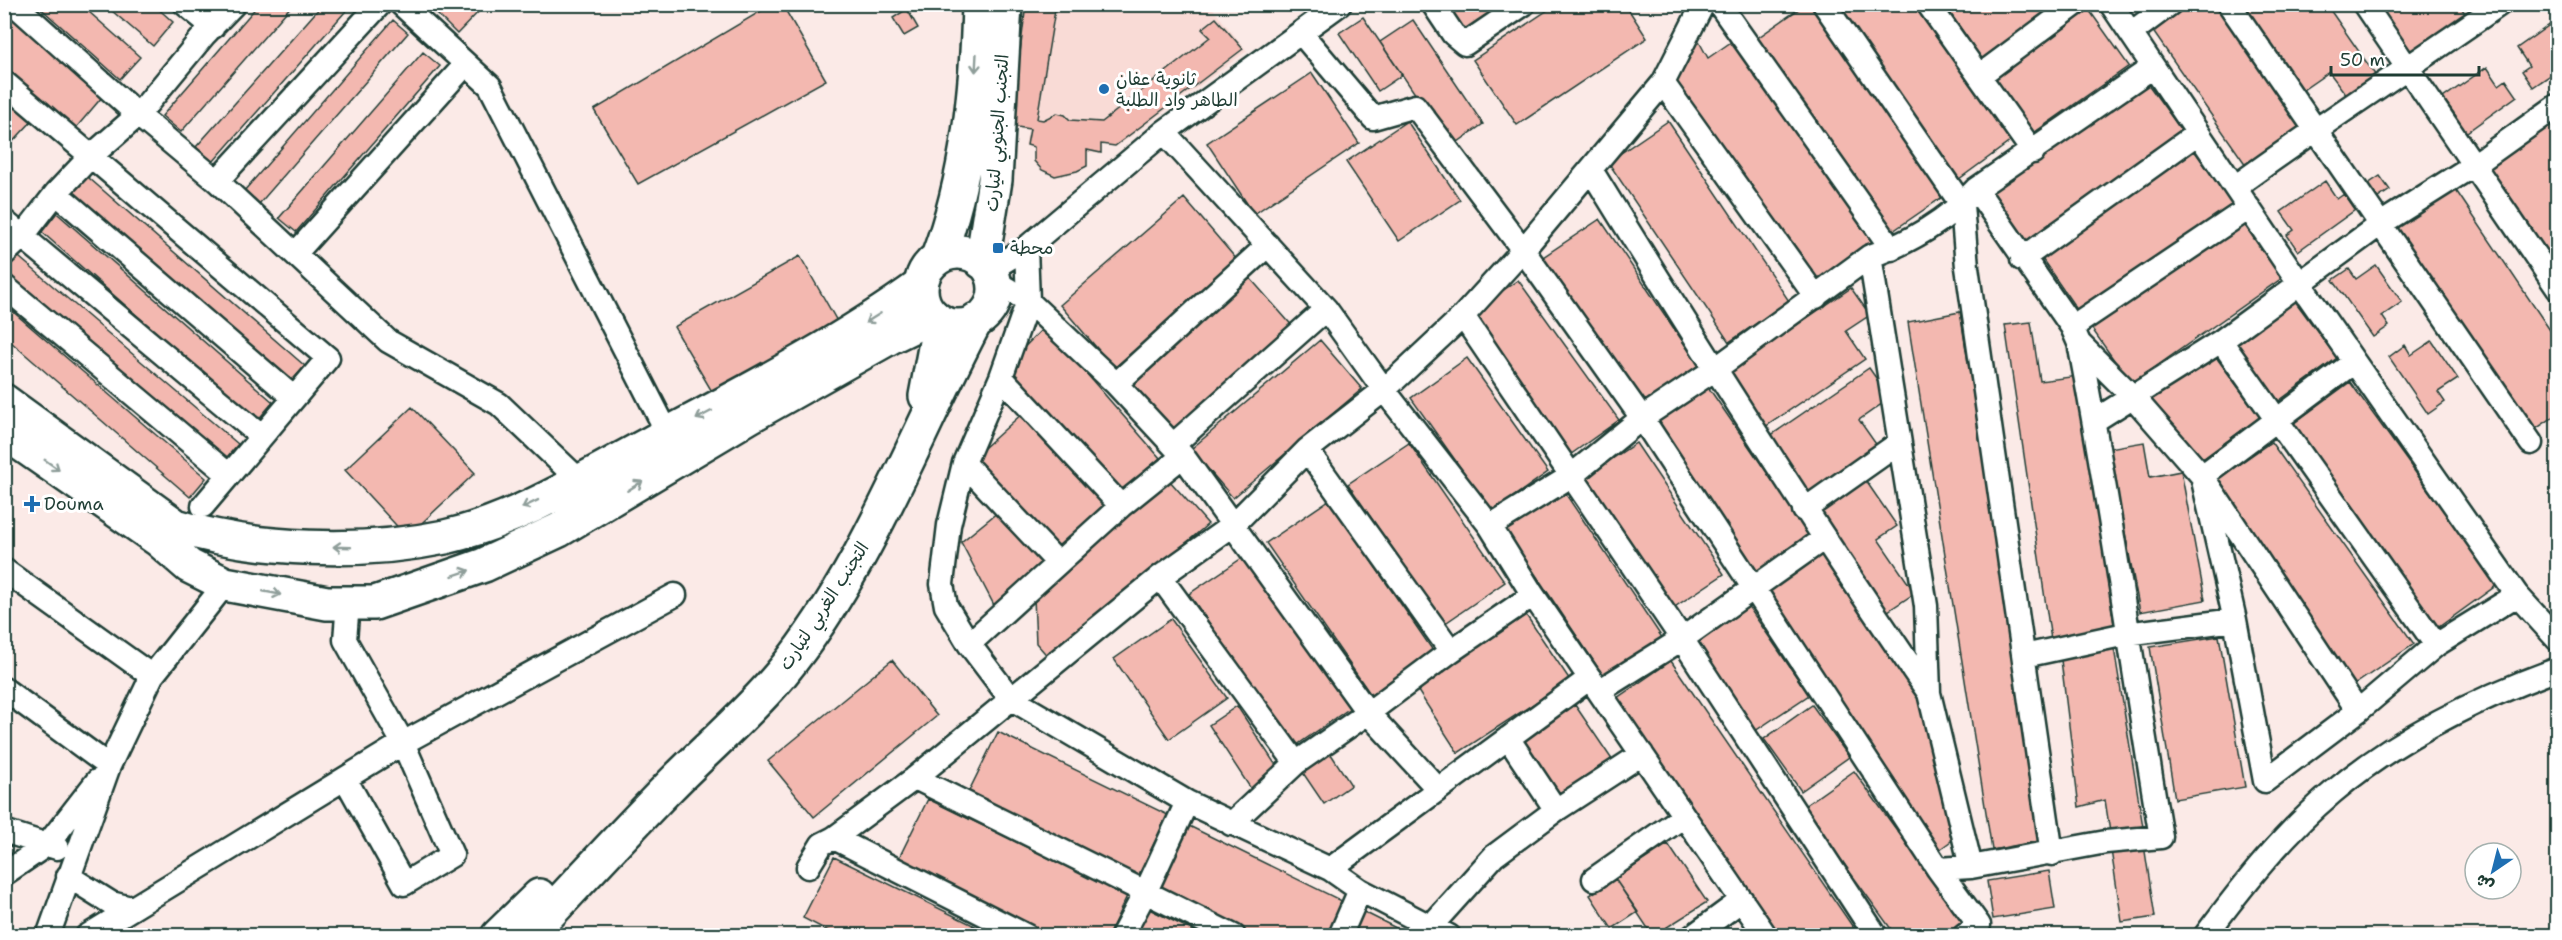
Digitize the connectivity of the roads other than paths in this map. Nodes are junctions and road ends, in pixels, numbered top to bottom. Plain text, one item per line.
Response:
1 (14, 4) edge
2 (185, 4) edge
3 (234, 4) edge
4 (380, 4) edge
5 (401, 4) edge
6 (979, 4) edge
7 (1005, 4) edge
8 (1340, 4) edge
9 (1433, 4) edge
10 (1524, 4) edge
11 (1703, 4) edge
12 (1719, 4) edge
13 (1824, 4) edge
14 (1928, 4) edge
15 (2076, 4) edge
16 (2111, 4) edge
17 (2170, 4) edge
18 (2229, 4) edge
19 (2364, 4) edge
20 (2488, 8) edge
21 (213, 27) junction
22 (1301, 33) junction
23 (2131, 33) junction
24 (466, 64) junction
25 (2153, 67) junction
26 (2408, 69) junction
27 (1979, 76) junction
28 (4, 82) edge
29 (1663, 83) junction
30 (138, 115) junction
31 (2554, 116) edge
32 (2314, 129) junction
33 (1164, 132) junction
34 (2198, 133) junction
35 (2033, 152) junction
36 (90, 157) junction
37 (2474, 165) junction
38 (1590, 170) junction
39 (217, 181) junction
40 (2235, 188) junction
41 (56, 193) junction
42 (1969, 197) junction
43 (2249, 208) junction
44 (4, 221) edge
45 (2382, 223) junction
46 (22, 237) junction
47 (1268, 245) junction
48 (1026, 248) junction
49 (1892, 249) junction
50 (1523, 250) junction
51 (4, 254) edge
52 (295, 254) junction
53 (1870, 256) junction
54 (938, 257) junction
55 (2022, 259) junction
56 (989, 271) junction
57 (2300, 284) junction
58 (921, 285) junction
59 (4, 286) edge
60 (2558, 288) edge
61 (1816, 297) junction
62 (1028, 301) junction
63 (1326, 309) junction
64 (1463, 316) junction
65 (936, 318) junction
66 (976, 321) junction
67 (2076, 335) junction
68 (2221, 341) junction
69 (2354, 362) junction
70 (1714, 370) junction
71 (1002, 376) junction
72 (1116, 384) junction
73 (1384, 390) junction
74 (294, 398) junction
75 (2134, 398) junction
76 (4, 401) edge
77 (1642, 418) junction
78 (2276, 420) junction
79 (2094, 421) junction
80 (919, 430) junction
81 (4, 432) edge
82 (668, 434) junction
83 (261, 436) junction
84 (2531, 442) dead end
85 (1899, 443) junction
86 (1307, 450) junction
87 (1178, 451) junction
88 (964, 463) junction
89 (229, 475) junction
90 (1571, 476) junction
91 (2202, 476) junction
92 (580, 481) junction
93 (203, 506) dead end
94 (1121, 506) junction
95 (1804, 510) junction
96 (1233, 525) junction
97 (1490, 526) junction
98 (1823, 539) junction
99 (1058, 563) junction
100 (4, 570) edge
101 (1160, 577) junction
102 (225, 584) junction
103 (1753, 588) junction
104 (675, 595) dead end
105 (1533, 595) junction
106 (2517, 595) junction
107 (348, 603) junction
108 (2235, 620) junction
109 (2126, 634) junction
110 (1682, 639) junction
111 (2558, 640) edge
112 (969, 644) junction
113 (2436, 645) junction
114 (1450, 651) junction
115 (2024, 656) junction
116 (2558, 669) edge
117 (152, 676) junction
118 (1594, 685) junction
119 (4, 689) edge
120 (1929, 693) junction
121 (1010, 698) junction
122 (2358, 711) junction
123 (1368, 713) junction
124 (1508, 738) junction
125 (403, 743) junction
126 (1642, 754) junction
127 (1296, 763) junction
128 (109, 766) junction
129 (915, 778) junction
130 (346, 780) junction
131 (671, 785) junction
132 (1438, 789) junction
133 (1187, 802) junction
134 (1556, 810) junction
135 (1684, 816) junction
136 (1231, 824) junction
137 (4, 831) edge
138 (834, 838) junction
139 (48, 844) junction
140 (2052, 854) junction
141 (71, 867) junction
142 (808, 867) dead end
143 (1971, 867) junction
144 (1330, 868) junction
145 (1938, 869) junction
146 (4, 874) edge
147 (1594, 879) dead end
148 (1360, 890) junction
149 (1146, 891) junction
150 (1742, 900) junction
151 (131, 908) junction
152 (1440, 931) edge
153 (48, 936) edge
154 (87, 936) edge
155 (498, 936) edge
156 (528, 936) edge
157 (1027, 936) edge
158 (1122, 936) edge
159 (1234, 936) edge
160 (1340, 936) edge
161 (1693, 936) edge
162 (1766, 936) edge
163 (1876, 936) edge
164 (1964, 936) edge
165 (2205, 936) edge

1 - 30 street
2 - 21 street
3 - 21 street
4 - 39 street
5 - 24 street
6 -> 54 main road, التجنب الجنوبي لتيارت
7 - 56 main road, التجنب الجنوبي لتيارت
8 - 22 street
9 - 10 street
11 - 29 street
12 - 49 street
13 - 42 street
14 - 27 street
15 - 27 street
16 - 23 street
17 - 23 street
18 - 32 street
19 - 26 street
20 - 26 street
21 - 30 street
22 - 33 street
22 - 50 street
23 - 25 street
24 - 52 street
24 - 82 street
25 - 34 street
25 - 35 street
26 - 32 street
26 - 37 street
27 - 35 street
28 - 36 street
29 - 38 street
29 - 61 street
30 - 36 street
30 - 39 street
31 - 37 street
32 - 40 street
32 - 45 street
33 - 47 street
33 - 48 street
34 - 40 street
34 - 55 street
35 - 42 street
36 - 41 street
36 - 74 street
37 - 45 street
37 - 60 street
38 - 50 street
38 - 70 street
39 - 52 street
40 - 43 street
41 - 46 street
41 - 74 street
42 - 49 street
42 - 55 street
42 - 115 street
43 - 57 street
43 - 67 street
44 - 46 street
45 - 57 street
45 - 84 street
46 - 51 street
46 - 83 street
47 - 63 street
47 - 72 street
48 - 56 street
48 - 62 street
49 - 53 street
50 - 64 street
50 - 77 street
52 - 92 street
53 - 61 street
53 - 85 street
54 - 56 main road
54 - 58 main road
55 - 67 street
56 - 62 street
56 - 66 main road
57 - 68 street
57 - 69 street
58 - 65 main road
58 -> 82 main road
59 - 89 street
61 - 70 street
62 - 71 street
62 - 72 street
63 - 73 street
63 - 87 street
64 - 73 street
64 - 90 street
65 - 66 main road
65 - 80 main road, التجنب الغربي لتيارت
107 -> 65 main road
66 - 80 main road, التجنب الغربي لتيارت
67 - 75 street
67 - 79 street
68 - 75 street
68 - 78 street
69 - 78 street
69 - 106 street
70 - 77 street
70 - 95 street
71 - 88 street
71 - 94 street
72 - 87 street
73 - 86 street
73 - 97 street
74 - 83 street
75 - 79 street
75 - 91 street
92 -> 76 main road
77 - 90 street
77 - 103 street
78 - 91 street
78 - 113 street
79 - 109 street
80 - 131 main road, التجنب الغربي لتيارت
81 -> 102 main road
82 - 92 main road
83 - 89 street
85 - 95 street
85 - 120 street
86 - 96 street
86 - 114 street
87 - 94 street
87 - 96 street
88 - 99 street
88 - 112 street
89 - 93 street
90 - 97 street
90 - 110 street
91 - 108 street
91 - 122 street
94 - 99 street
95 - 98 street
96 - 101 street
96 - 123 street
97 - 105 street
98 - 103 street
98 - 120 street
99 - 112 street
100 - 117 street
101 - 121 street
101 - 127 street
102 -> 107 main road
102 - 117 street
103 - 110 street
103 - 145 street
104 - 125 street
105 - 114 street
105 - 118 street
106 - 111 street
106 - 113 street
107 - 125 street
108 - 109 street
108 - 122 street
109 - 115 street
109 - 140 street
110 - 118 street
110 - 163 street
112 - 121 street
113 - 122 street
114 - 123 street
115 - 140 street
116 - 165 street
117 - 128 street
118 - 124 street
118 - 126 street
119 - 128 street
120 - 143 street
121 - 129 street
121 - 133 street
123 - 127 street
123 - 132 street
124 - 132 street
124 - 134 street
125 - 130 street
125 - 130 street
126 - 134 street
126 - 135 street
127 - 136 street
128 - 139 street
128 - 141 street
129 - 138 street
129 - 149 street
130 - 151 street
131 - 155 main road, التجنب الغربي لتيارت
131 - 156 main road, التجنب الغربي لتيارت
132 - 144 street
133 - 136 street
133 - 149 street
134 - 152 street
135 - 147 street
135 - 150 street
136 - 144 street
137 - 139 street
138 - 142 street
138 - 157 street
139 - 141 street
139 - 146 street
140 - 143 street
141 - 151 street
141 - 153 street
143 - 145 street
144 - 148 street
145 - 164 street
148 - 152 street
148 - 160 street
149 - 158 street
149 - 159 street
150 - 161 street
150 - 162 street
151 - 154 street

